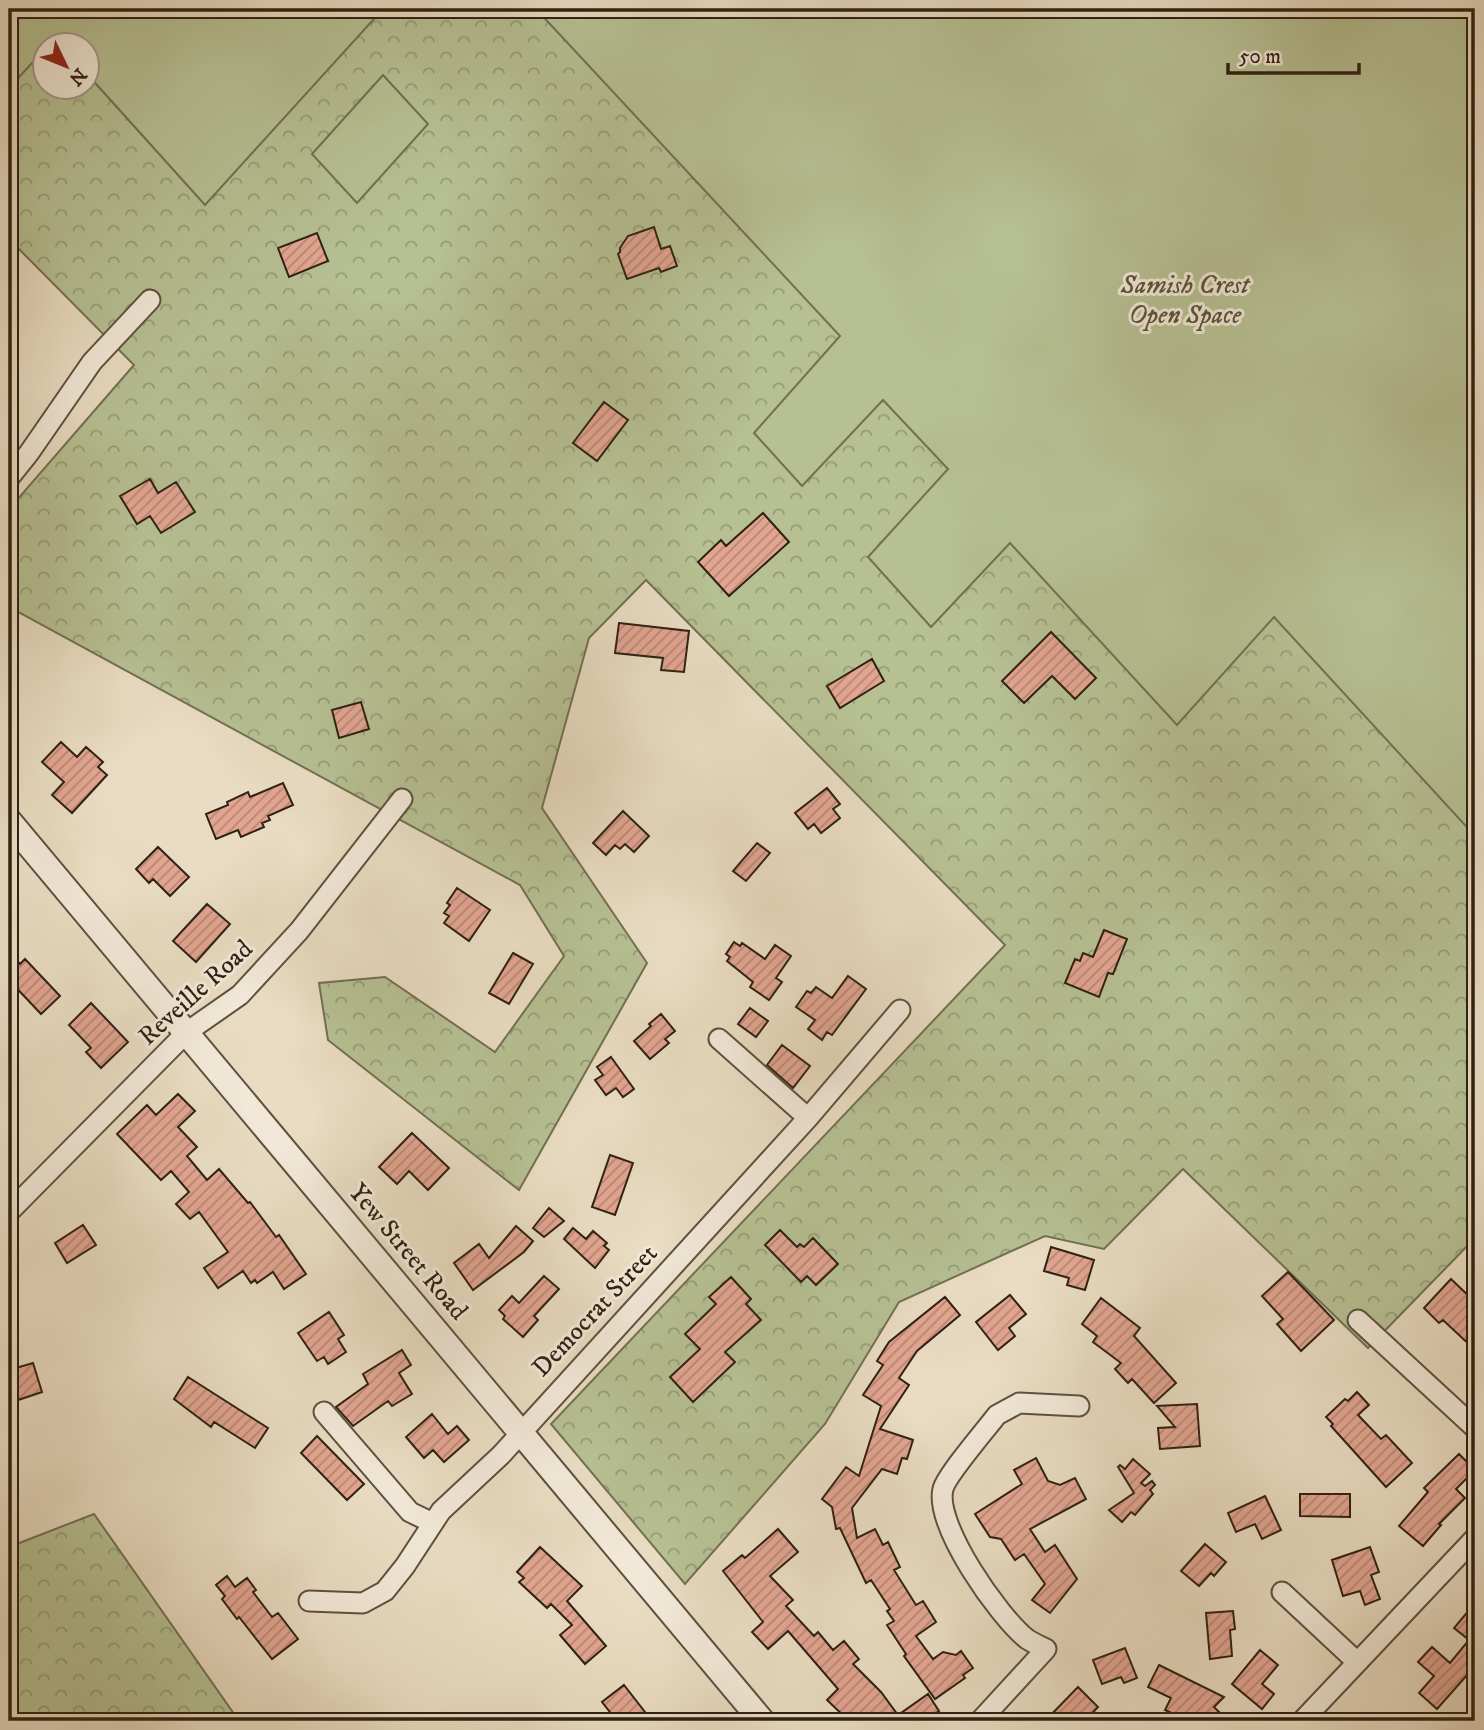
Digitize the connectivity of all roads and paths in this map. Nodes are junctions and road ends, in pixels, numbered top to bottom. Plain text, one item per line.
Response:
1 (150, 300) dead end
2 (9, 478) edge
3 (402, 799) dead end
4 (9, 821) edge
5 (900, 1010) dead end
6 (187, 1032) junction
7 (719, 1039) dead end
8 (808, 1118) junction
9 (9, 1212) edge
10 (1357, 1320) dead end
11 (1079, 1406) dead end
12 (324, 1412) dead end
13 (1475, 1428) edge
14 (519, 1433) junction
15 (433, 1522) junction
16 (1475, 1538) edge
17 (1282, 1592) dead end
18 (309, 1601) dead end
19 (1357, 1662) junction
20 (762, 1721) edge
21 (980, 1721) edge
22 (1302, 1721) edge

1 - 2 street
3 - 6 street, Reveille Road
4 - 6 street, Yew Street Road
5 - 8 street, Democrat Street
6 - 9 street, Reveille Road
6 - 14 street, Yew Street Road
7 - 8 street
8 - 14 street, Democrat Street
10 - 13 street
11 - 21 street
12 - 15 street
14 - 15 street, Democrat Street
14 - 20 street, Yew Street Road
15 - 18 street, Democrat Street
16 - 19 street
17 - 19 street
19 - 22 street

